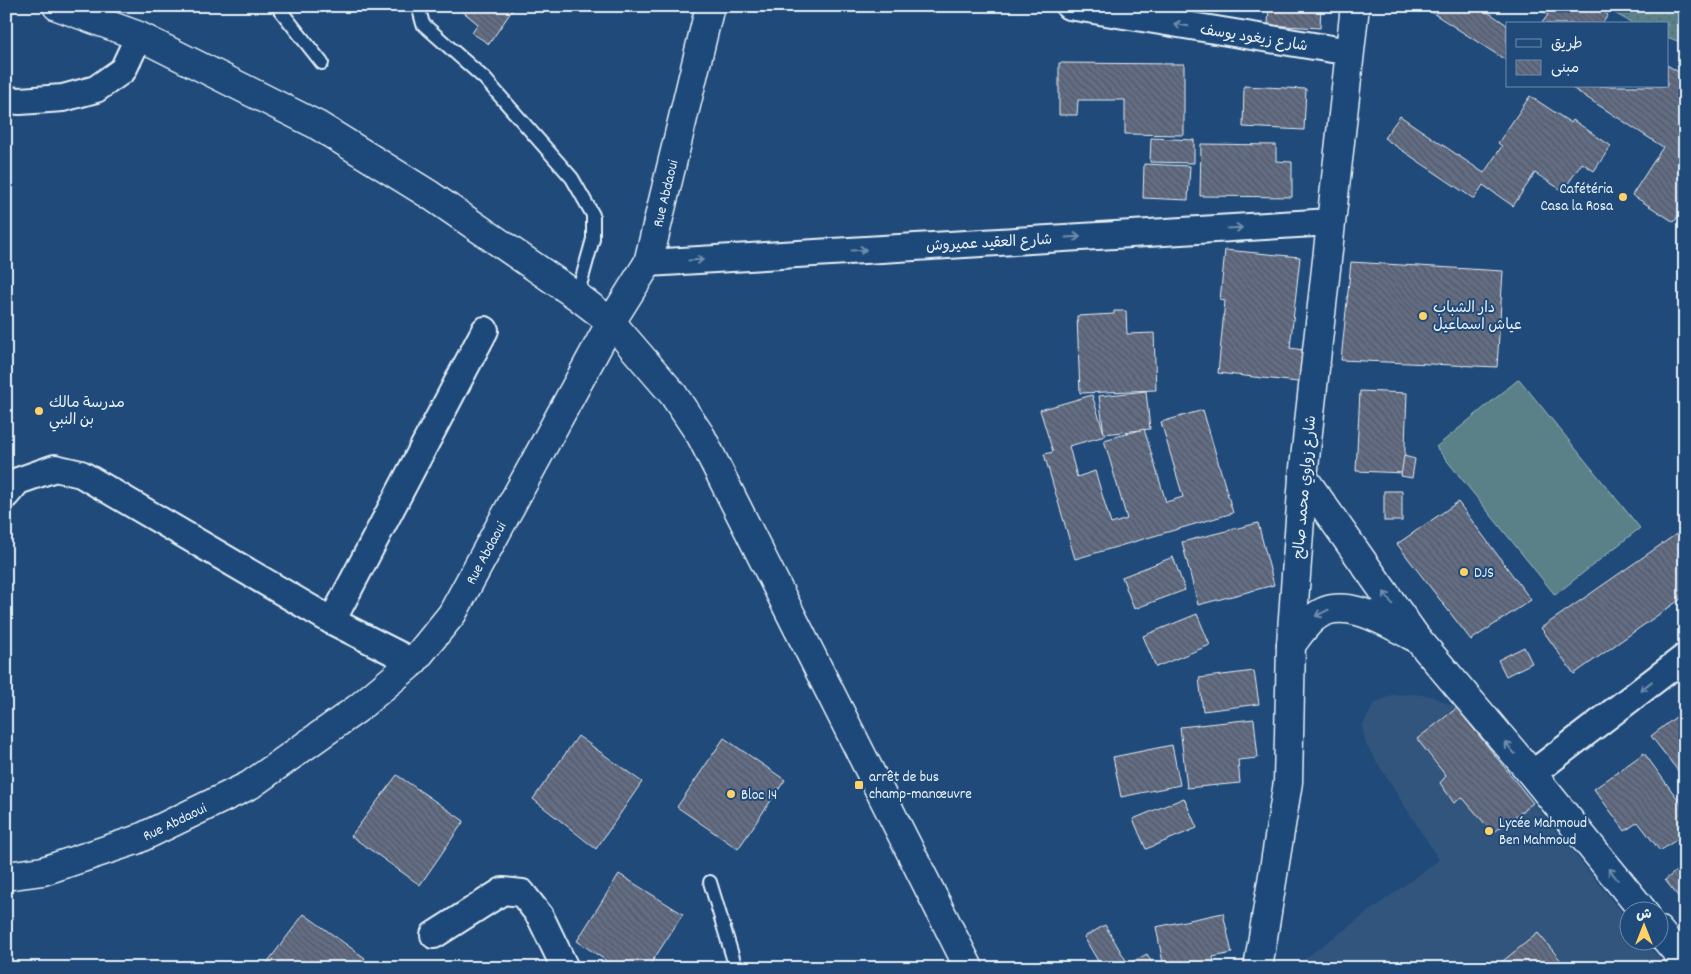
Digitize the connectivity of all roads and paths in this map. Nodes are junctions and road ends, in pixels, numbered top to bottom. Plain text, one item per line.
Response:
1 (57, 6) edge
2 (277, 6) edge
3 (418, 6) edge
4 (710, 6) edge
5 (1069, 6) edge
6 (1355, 6) edge
7 (139, 36) junction
8 (1350, 52) junction
9 (322, 63) dead end
10 (6, 100) edge
11 (1331, 222) junction
12 (648, 263) junction
13 (576, 296) junction
14 (611, 322) junction
15 (484, 330) dead end
16 (1303, 477) junction
17 (6, 495) edge
18 (332, 621) junction
19 (1416, 637) junction
20 (1291, 645) junction
21 (1685, 657) edge
22 (413, 662) junction
23 (1532, 774) junction
24 (6, 876) edge
25 (710, 882) dead end
26 (1636, 902) edge
27 (434, 935) dead end
28 (1668, 942) edge
29 (1685, 962) edge
30 (565, 968) edge
31 (736, 968) edge
32 (969, 968) edge
33 (1258, 968) edge

1 - 7 main road
2 - 9 lane
3 - 13 lane
4 - 12 main road, Rue Abdaoui
8 -> 5 street, شارع زيغود يوسف
6 - 8 main road, شارع زواوي محمد صالح
7 - 10 street
7 - 13 main road
8 - 11 main road, شارع زواوي محمد صالح
12 -> 11 street, شارع العقيد عميروش
11 - 16 main road, شارع زواوي محمد صالح
12 - 14 main road, Rue Abdaoui
13 - 14 main road
14 - 22 main road, Rue Abdaoui
14 - 32 main road
15 - 18 street
19 -> 16 main road
16 - 20 main road, شارع زواوي محمد صالح
17 - 18 street
18 - 22 street
19 -> 20 main road
23 -> 19 main road
20 - 33 main road, شارع زواوي محمد صالح
21 -> 23 street
22 - 24 main road, Rue Abdaoui
26 -> 23 main road
25 - 31 lane
27 - 30 street
28 - 29 main road

